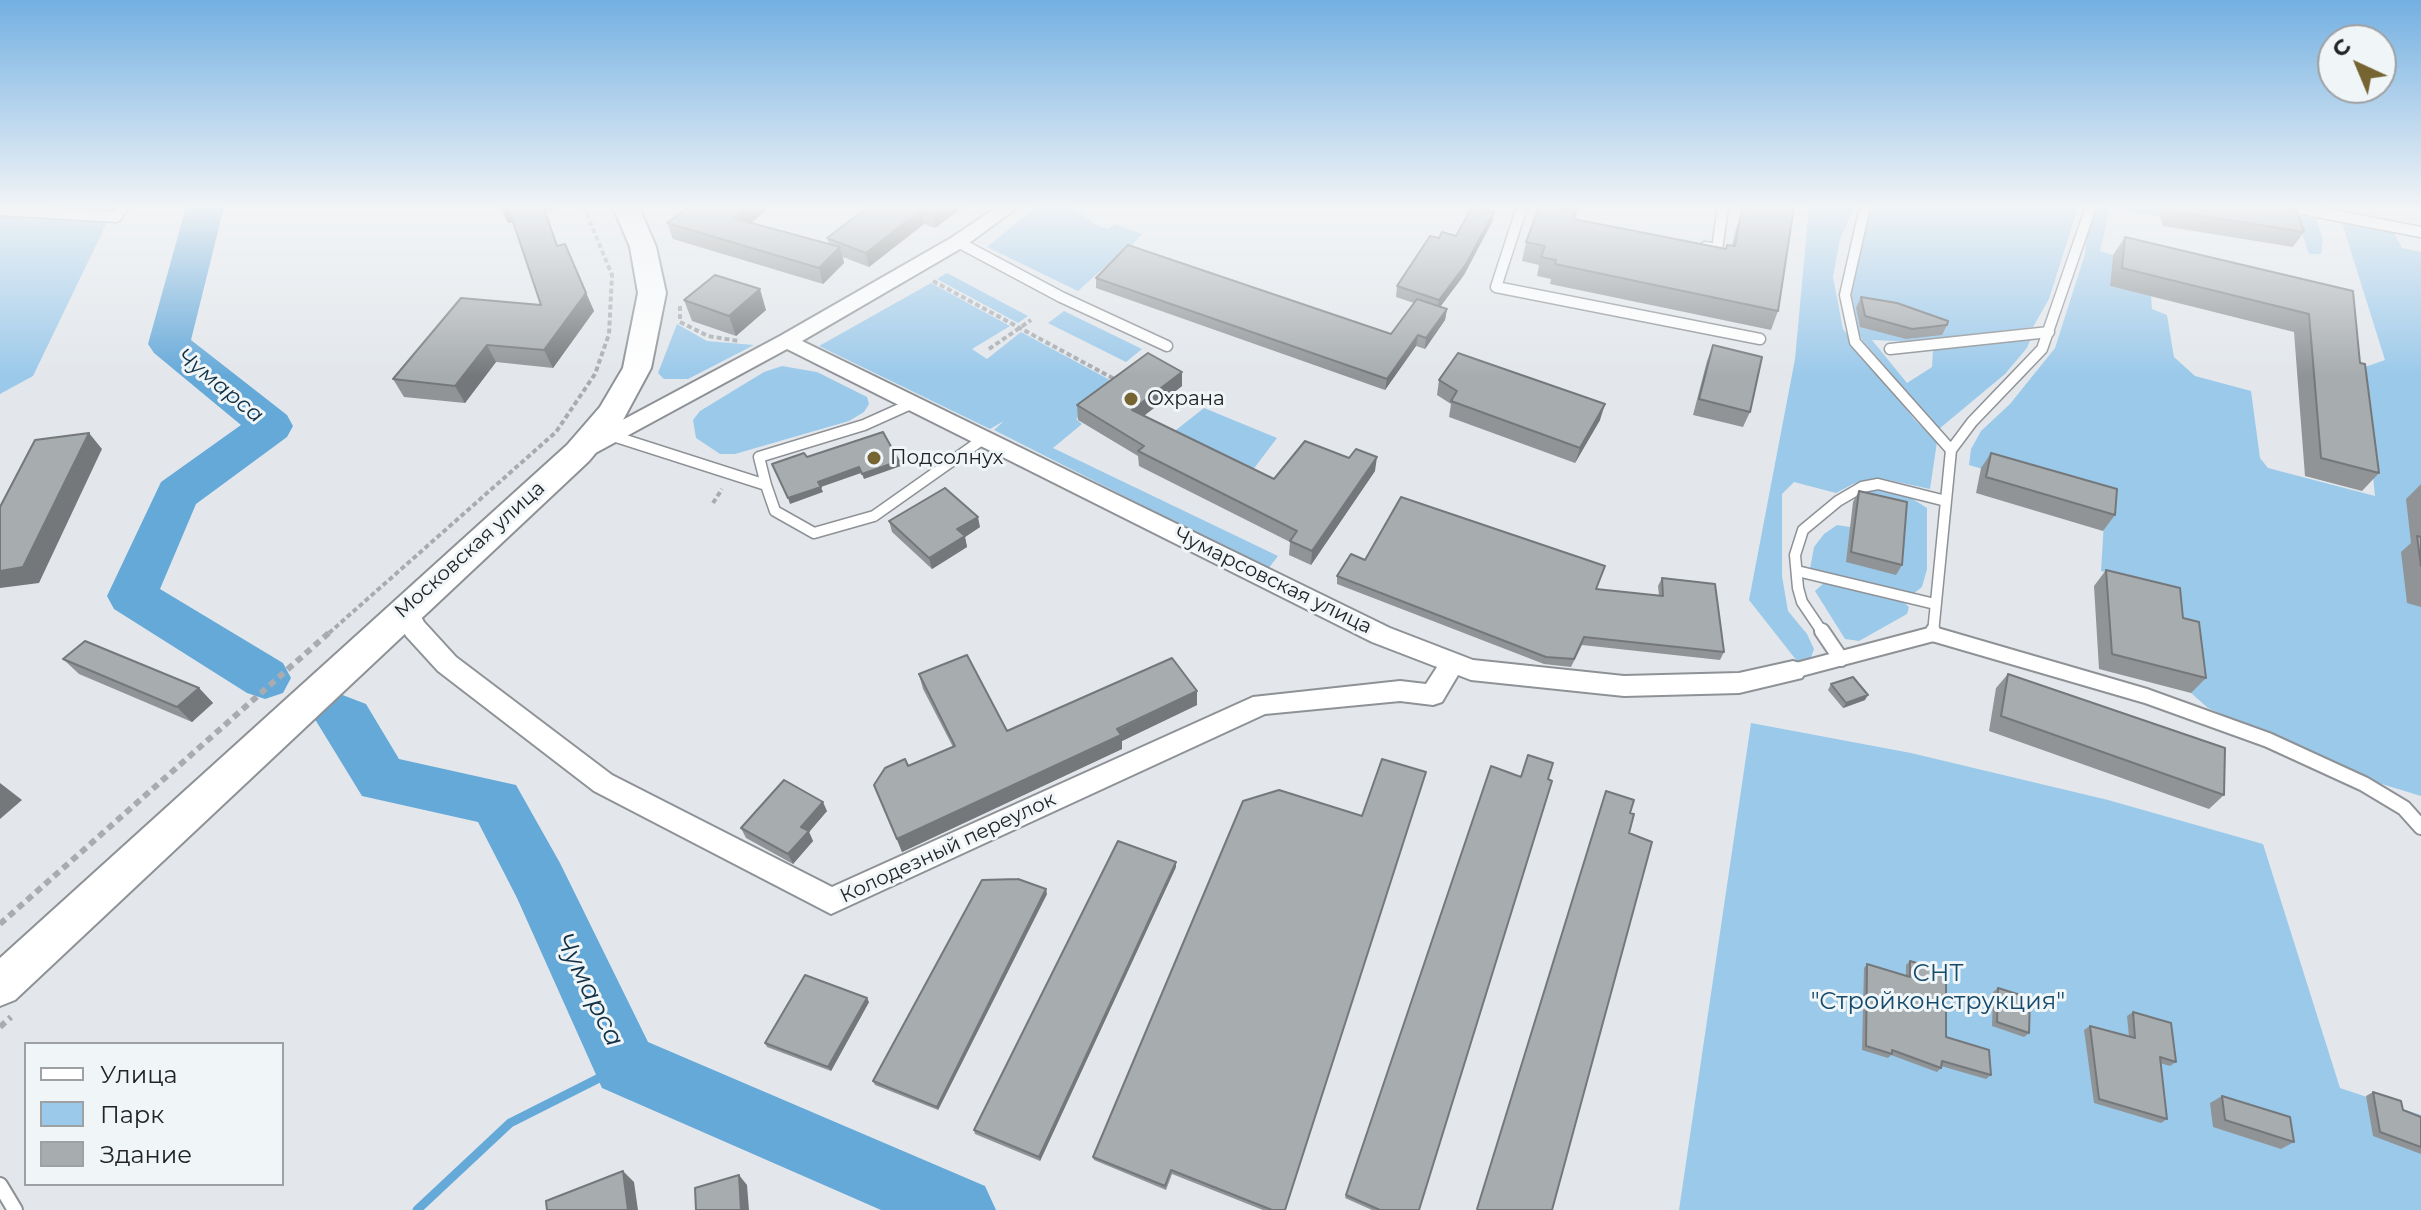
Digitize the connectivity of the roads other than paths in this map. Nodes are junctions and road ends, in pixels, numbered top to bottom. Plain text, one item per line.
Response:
1 (648, 263) edge
2 (921, 263) edge
3 (998, 263) edge
4 (1504, 263) edge
5 (1852, 263) edge
6 (2072, 263) edge
7 (2049, 332) junction
8 (1760, 339) dead end
9 (787, 341) junction
10 (1167, 346) dead end
11 (1890, 349) dead end
12 (913, 403) junction
13 (613, 436) junction
14 (986, 437) junction
15 (1951, 450) junction
16 (578, 453) junction
17 (766, 485) junction
18 (1946, 501) junction
19 (1797, 571) junction
20 (1935, 604) junction
21 (404, 610) junction
22 (1933, 634) junction
23 (1841, 659) junction
24 (1452, 663) junction
25 (1793, 671) joint
26 (2404, 808) junction
27 (2421, 811) edge
28 (2421, 827) edge
29 (0, 986) edge
30 (0, 1185) edge
31 (15, 1210) edge

1 - 16 main road
2 - 9 street, Московская улица
3 - 10 lane
4 - 8 lane
5 - 15 lane
6 - 7 lane
7 - 11 lane
7 - 15 lane
9 - 12 street, Чумарсовская улица
9 - 13 street, Московская улица
12 - 14 street, Чумарсовская улица
12 - 17 lane
13 - 16 street, Московская улица
13 - 17 lane
14 - 17 lane
14 - 24 street, Чумарсовская улица
15 - 18 lane
16 - 21 main road, Московская улица
18 - 19 lane
18 - 20 lane
19 - 20 lane
19 - 23 lane
20 - 22 lane
21 - 24 street, Колодезный переулок
21 - 29 main road, Московская улица
22 - 23 lane
22 - 26 lane
23 - 25 lane
24 - 25 street, Чумарсовская улица
26 - 27 lane
26 - 28 lane
30 - 31 lane

